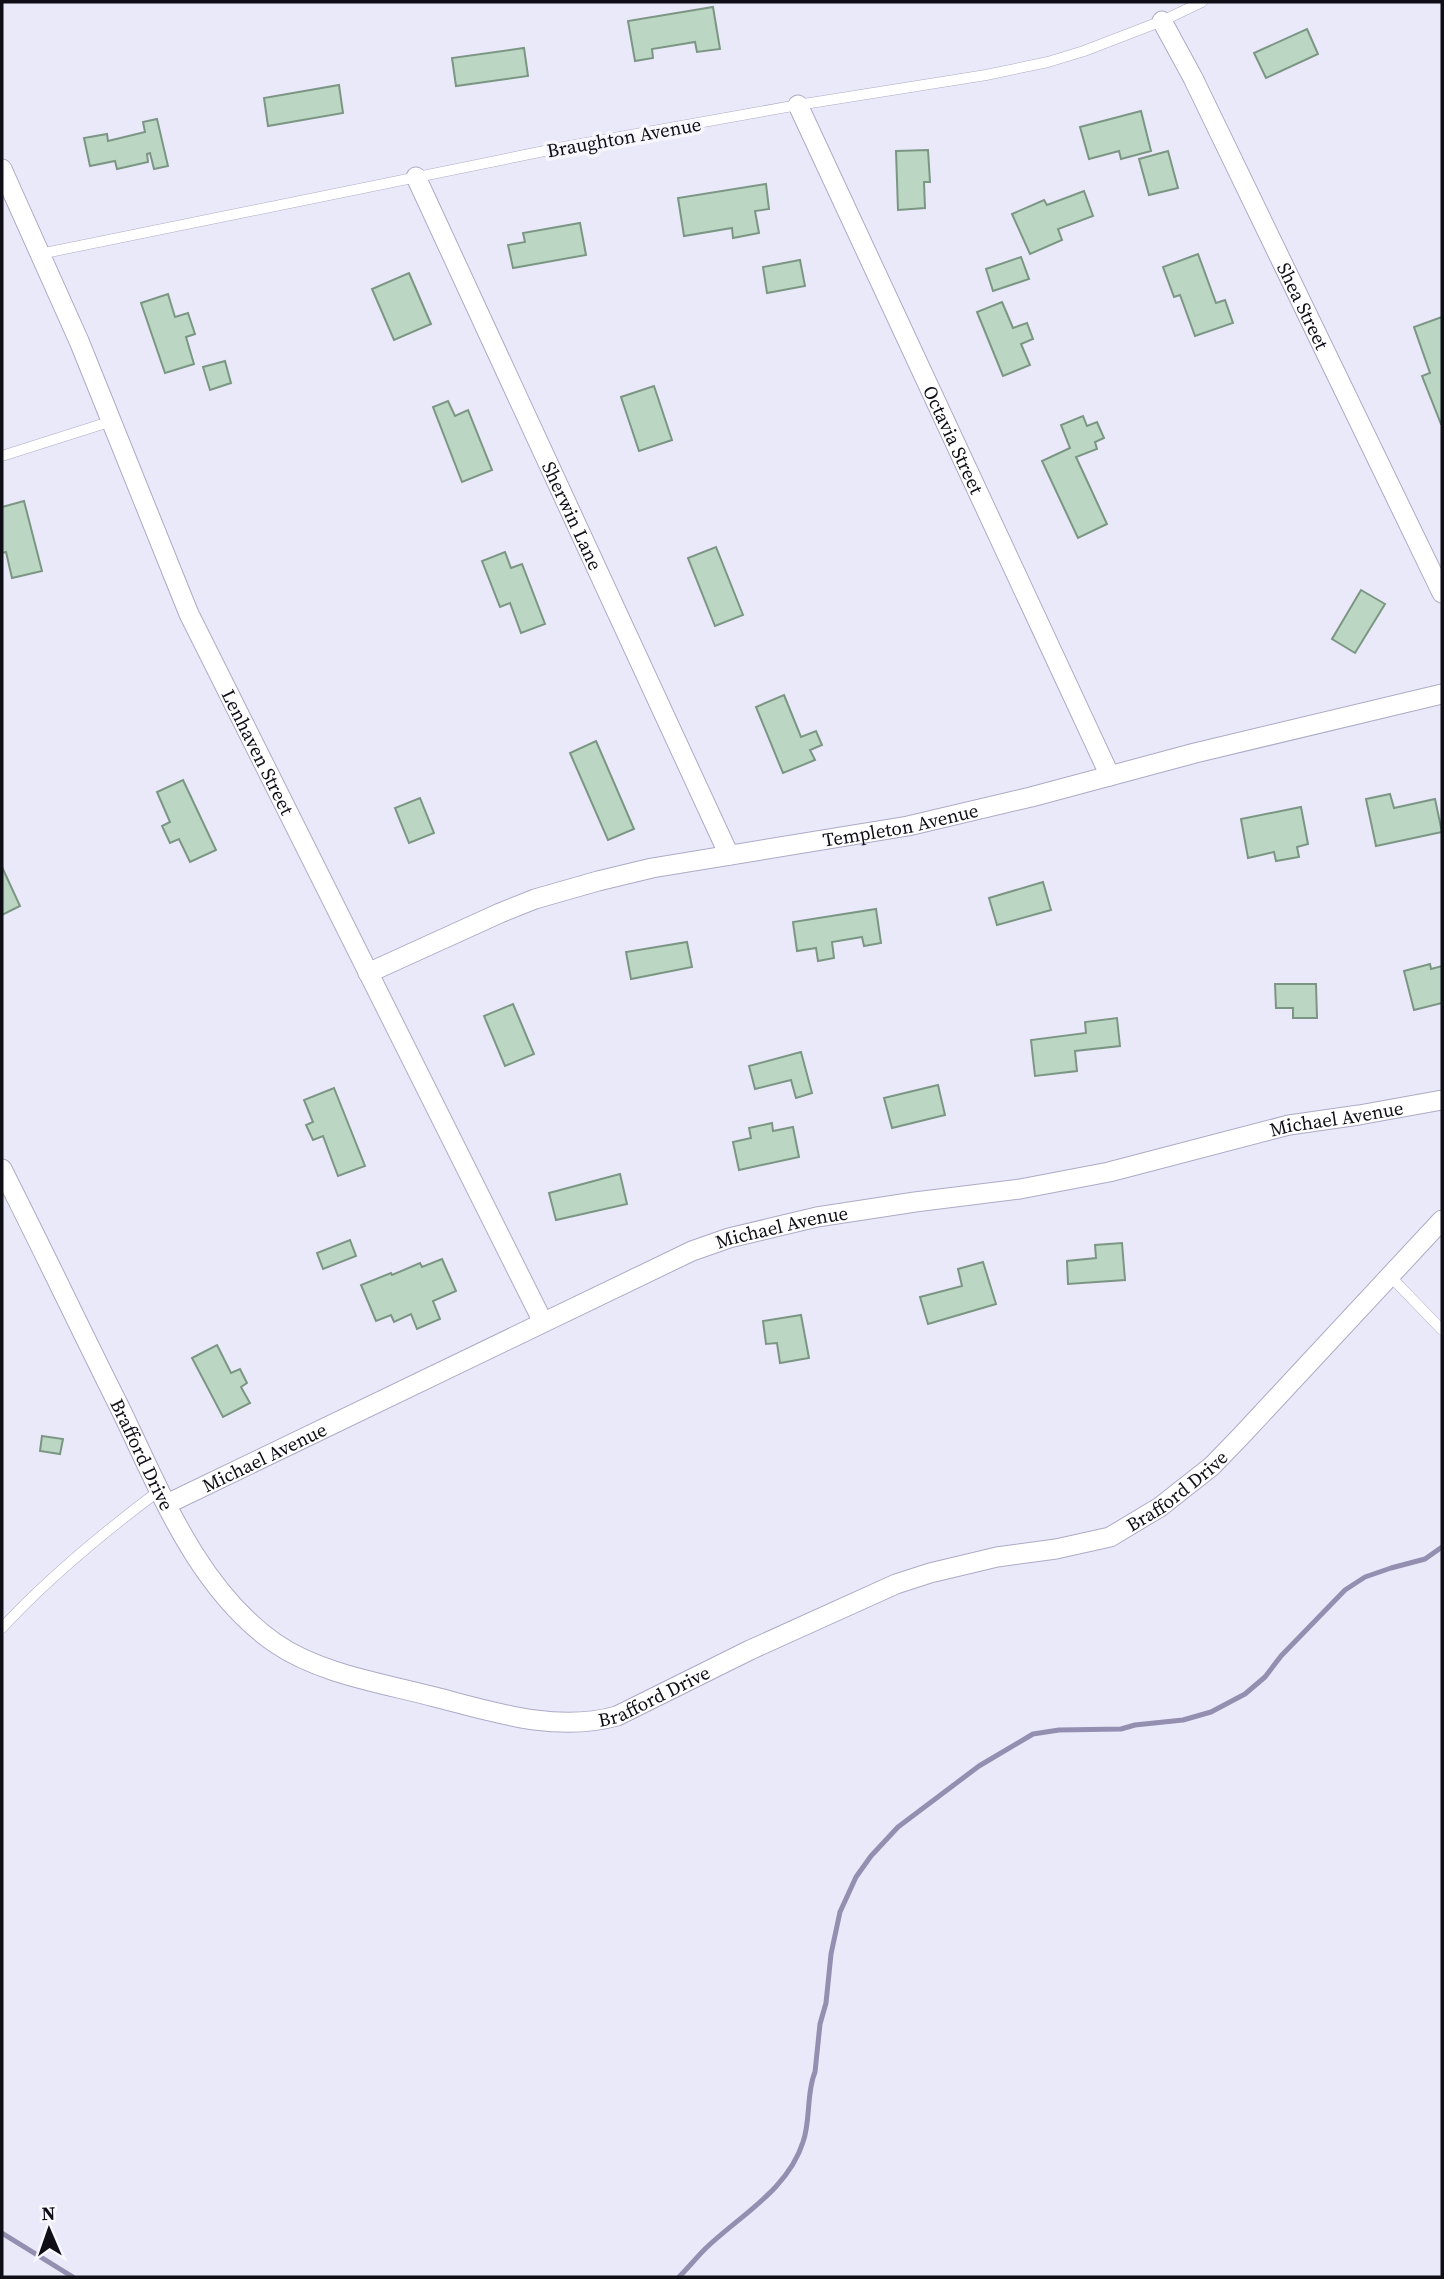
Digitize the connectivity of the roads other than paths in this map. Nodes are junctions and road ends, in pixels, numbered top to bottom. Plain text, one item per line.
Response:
1 (1202, 2) edge
2 (1162, 21) junction
3 (798, 105) junction
4 (2, 169) edge
5 (416, 177) junction
6 (40, 254) junction
7 (112, 421) junction
8 (2, 456) edge
9 (1442, 593) edge
10 (1442, 694) edge
11 (1110, 776) junction
12 (729, 855) junction
13 (368, 973) junction
14 (1442, 1100) edge
15 (2, 1168) edge
16 (1442, 1220) edge
17 (1390, 1276) junction
18 (543, 1322) junction
19 (1442, 1330) edge
20 (163, 1497) junction
21 (2, 1628) edge

1 - 2 lane, Braughton Avenue
2 - 3 lane, Braughton Avenue
2 - 9 street, Shea Street
3 - 5 lane, Braughton Avenue
3 - 11 street, Octavia Street
4 - 6 street, Lenhaven Street
5 - 6 lane, Braughton Avenue
5 - 12 street, Sherwin Lane
6 - 7 street, Lenhaven Street
7 - 8 lane
7 - 13 street, Lenhaven Street
10 - 11 street, Templeton Avenue
11 - 12 street, Templeton Avenue
12 - 13 street, Templeton Avenue
13 - 18 street, Lenhaven Street
14 - 18 street, Michael Avenue
15 - 20 street, Brafford Drive
16 - 17 street, Brafford Drive
17 - 19 lane
17 - 20 street, Brafford Drive
18 - 20 street, Michael Avenue
20 - 21 lane

